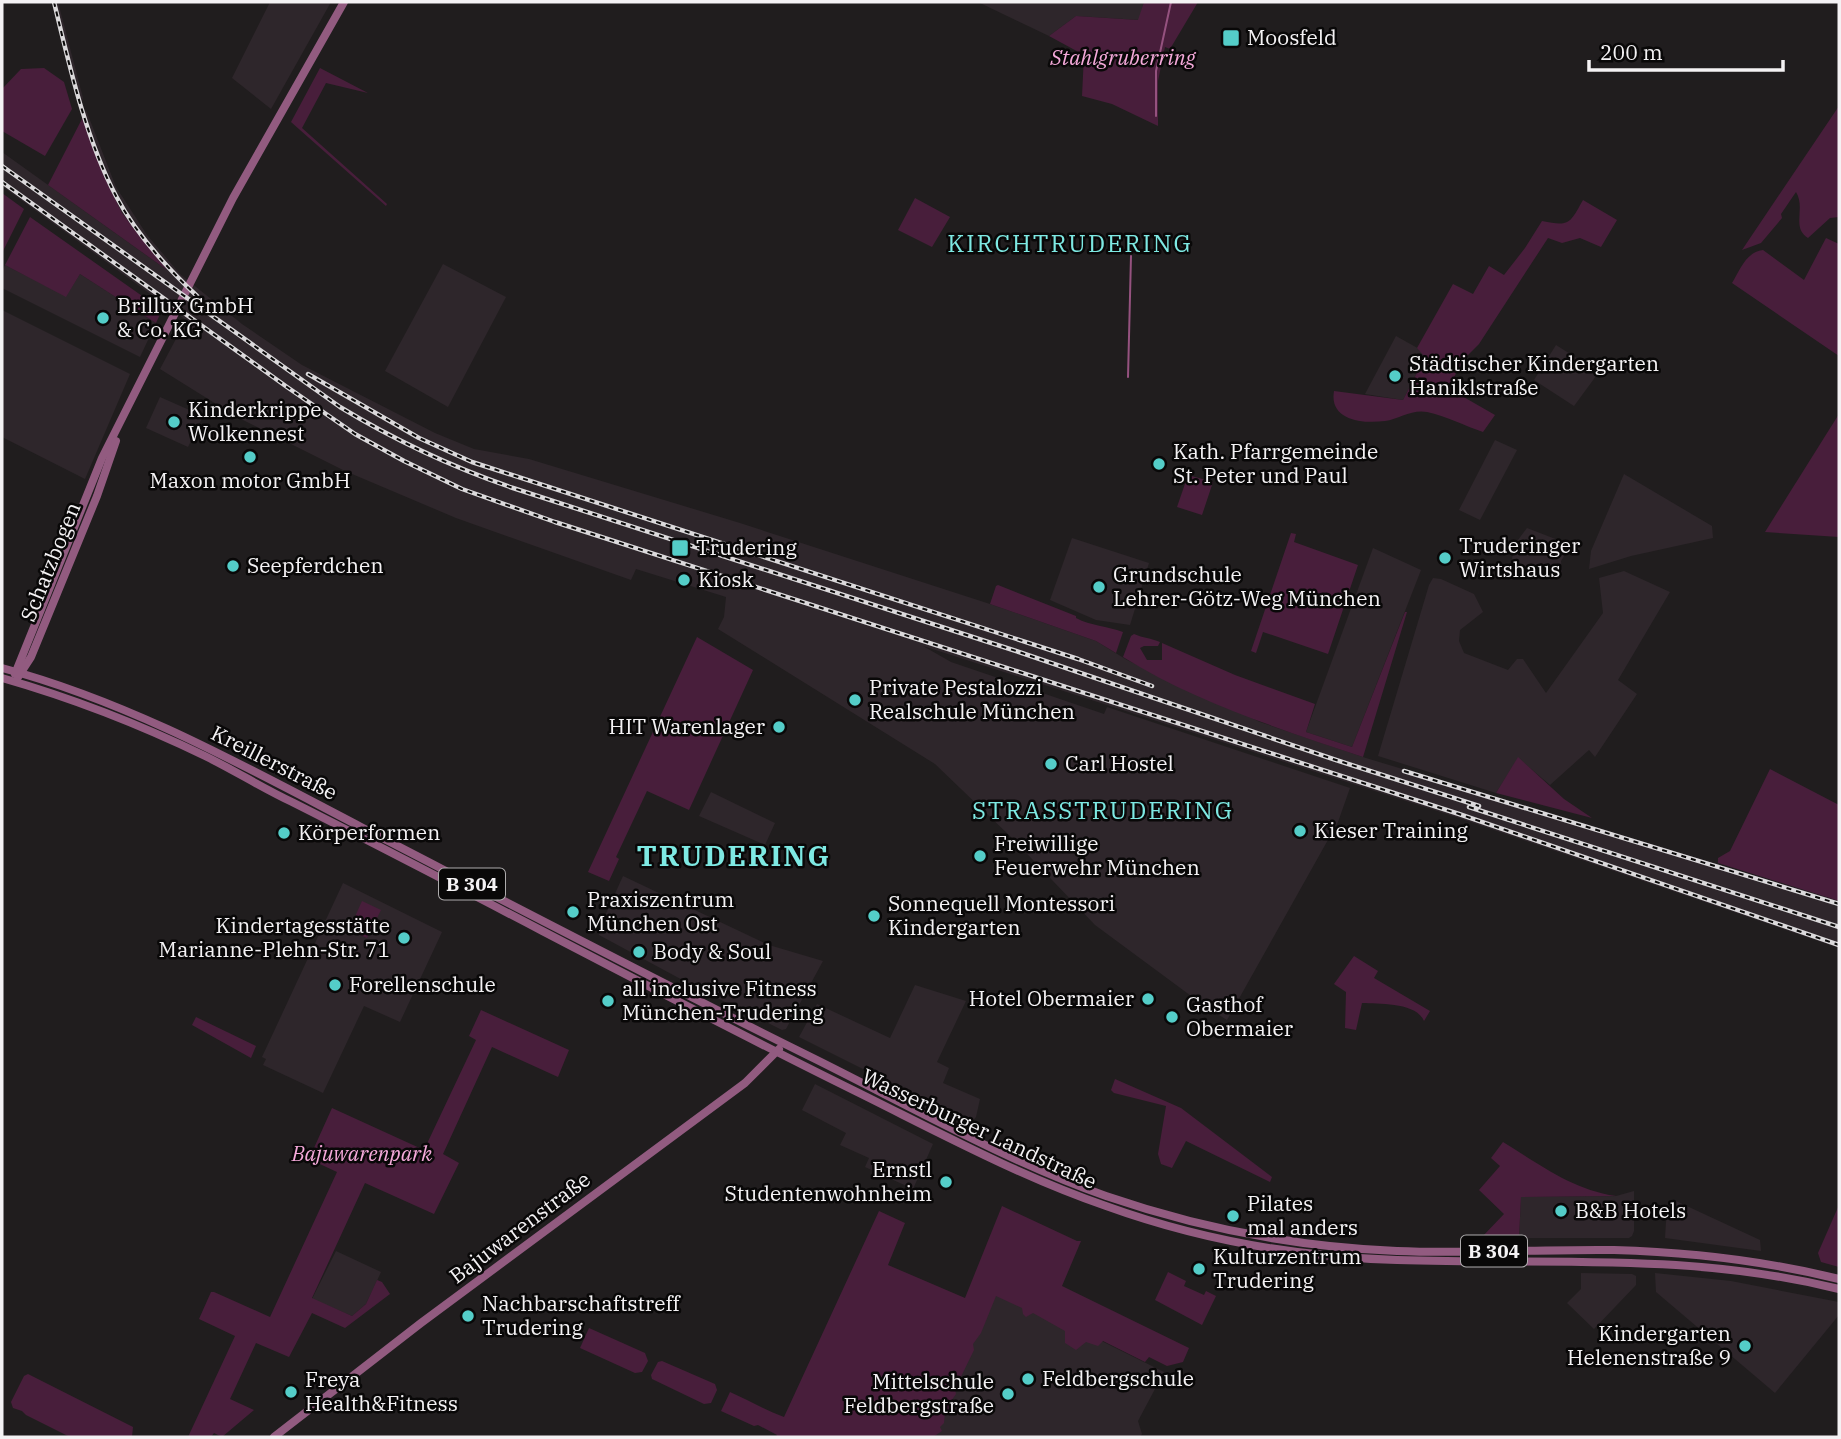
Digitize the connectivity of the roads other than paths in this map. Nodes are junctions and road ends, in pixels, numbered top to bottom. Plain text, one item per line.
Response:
1 (344, 2) edge
2 (2, 668) edge
3 (19, 673) junction
4 (2, 678) edge
5 (13, 682) junction
6 (783, 1044) junction
7 (776, 1052) junction
8 (1839, 1279) edge
9 (1839, 1289) edge
10 (274, 1437) edge

1 - 3 main road, Schatzbogen
2 - 3 main road, Kreillerstraße / B 304
3 - 5 main road, Schatzbogen
3 - 6 main road, Kreillerstraße / B 304
4 - 5 main road, Kreillerstraße / B 304
5 - 7 main road, Kreillerstraße / B 304
6 - 7 main road, Bajuwarenstraße
6 - 8 main road, Wasserburger Landstraße / B 304
7 - 9 main road, Wasserburger Landstraße / B 304
7 - 10 main road, Bajuwarenstraße

